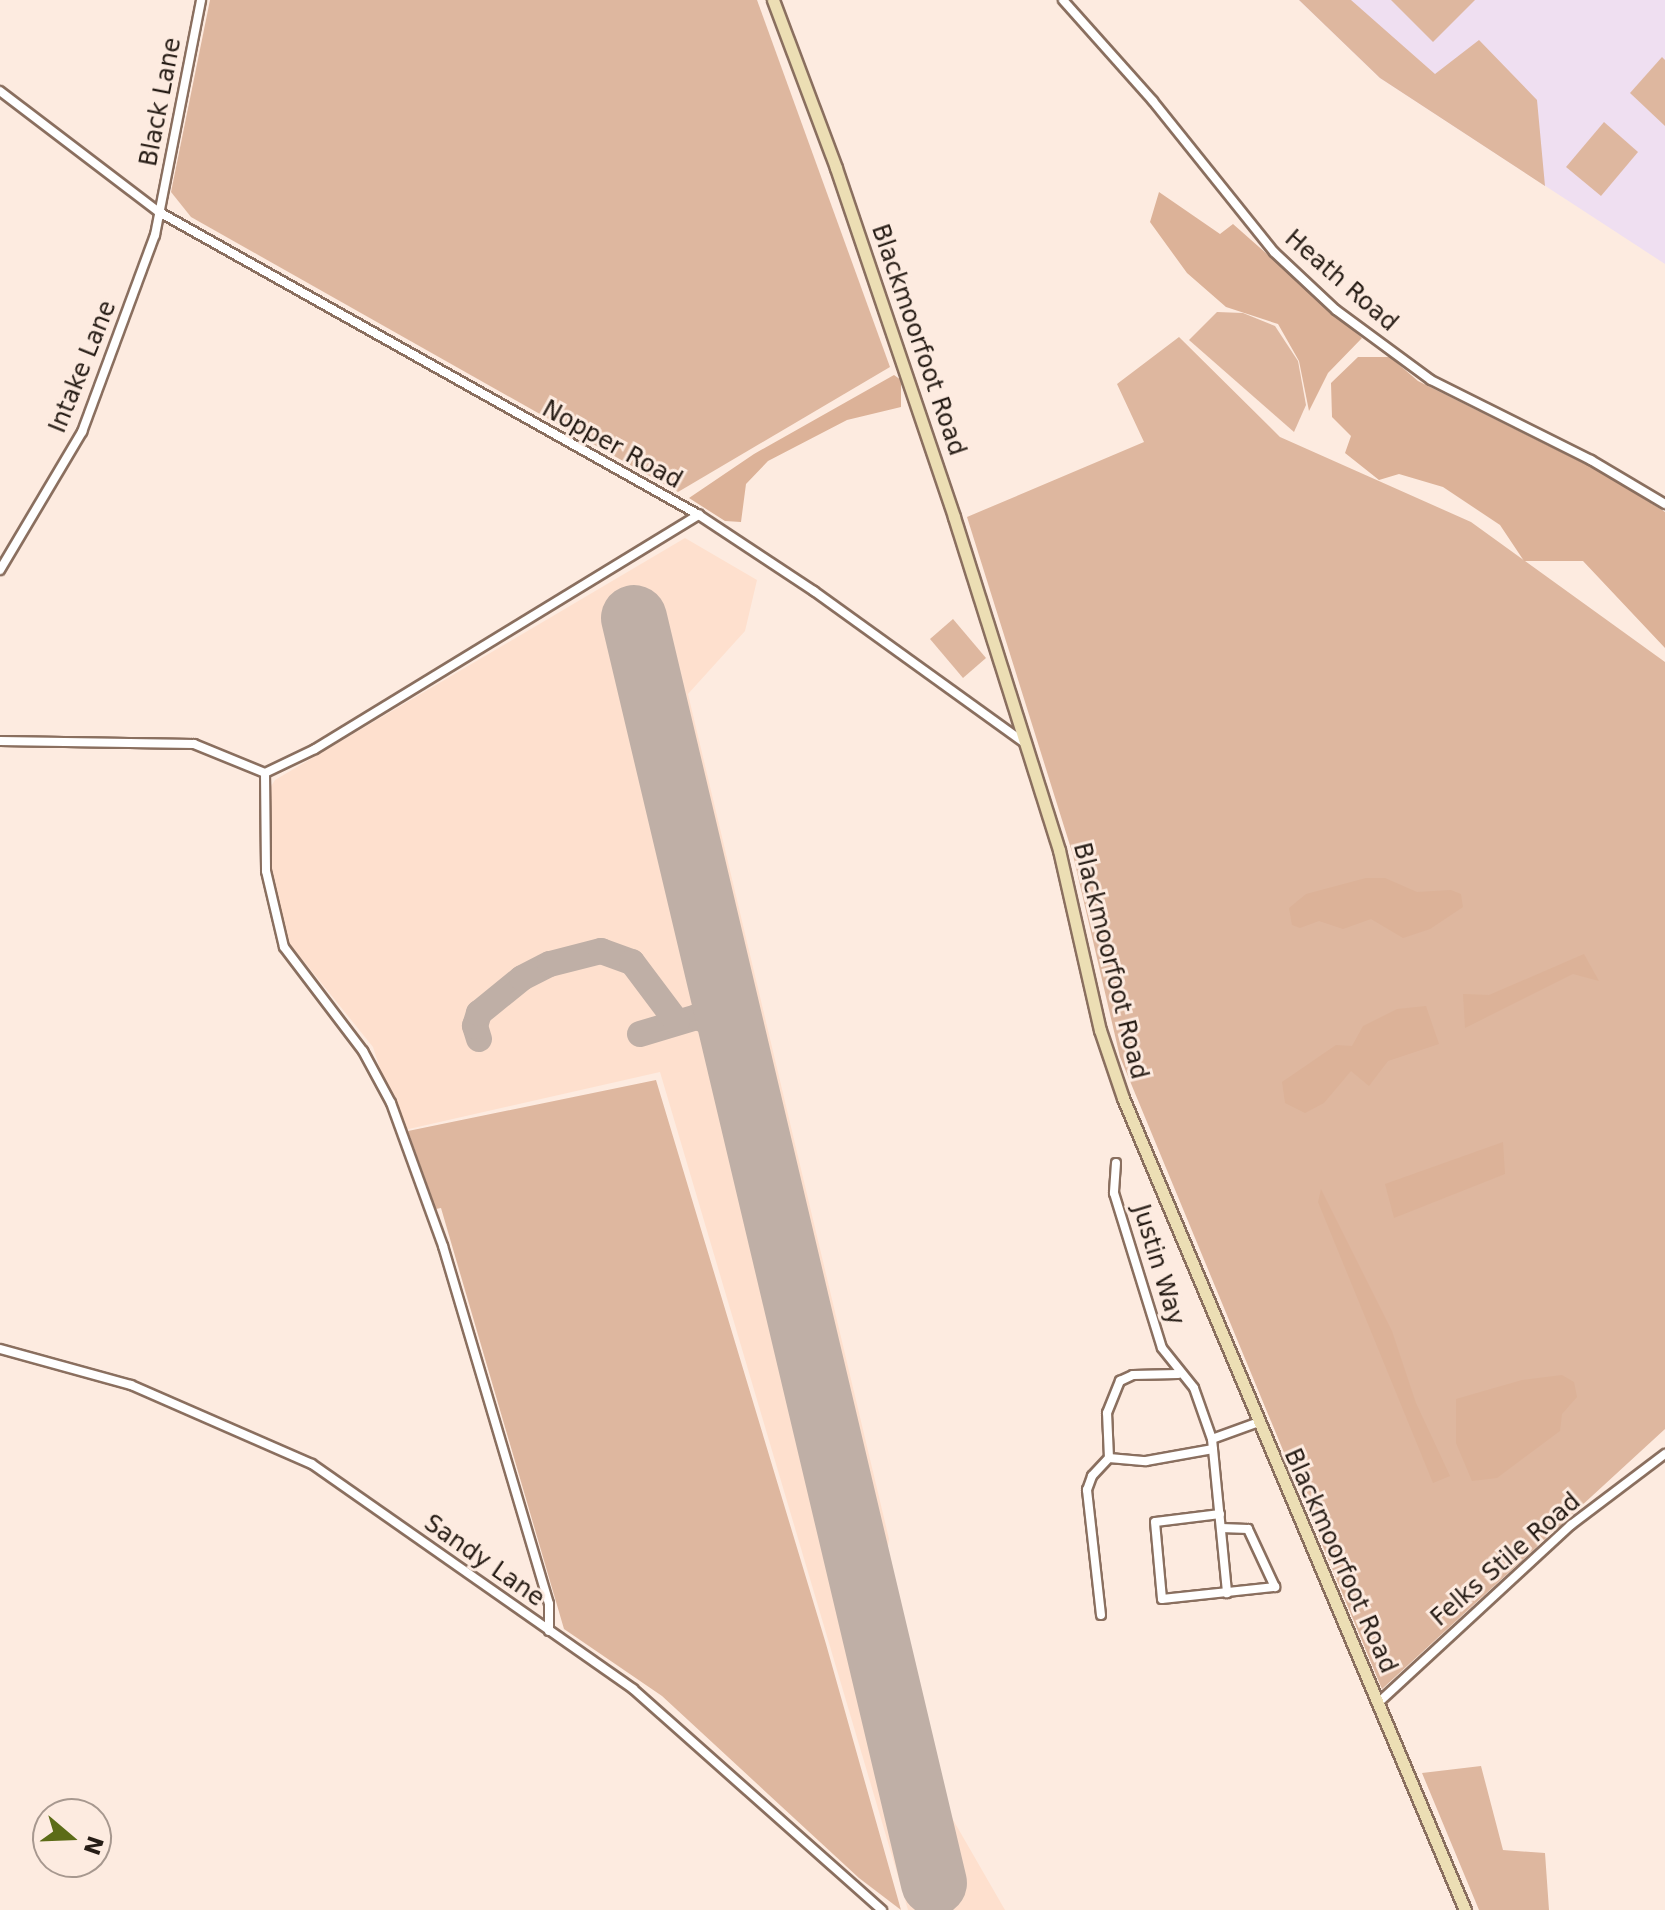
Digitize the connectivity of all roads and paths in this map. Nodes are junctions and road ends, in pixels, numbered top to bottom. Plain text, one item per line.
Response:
1 (201, 0) edge
2 (773, 0) edge
3 (1063, 0) edge
4 (0, 91) edge
5 (159, 212) junction
6 (1665, 504) edge
7 (699, 515) junction
8 (0, 570) edge
9 (0, 741) edge
10 (1026, 744) junction
11 (265, 773) junction
12 (1116, 1163) dead end
13 (0, 1349) edge
14 (1178, 1374) junction
15 (1256, 1423) junction
16 (1212, 1439) junction
17 (1213, 1449) junction
18 (1665, 1454) edge
19 (1109, 1458) junction
20 (1220, 1514) junction
21 (1221, 1528) junction
22 (1227, 1593) junction
23 (1101, 1615) dead end
24 (549, 1631) junction
25 (1378, 1703) junction
26 (882, 1910) edge
27 (1465, 1910) edge

1 - 5 street, Black Lane
2 - 10 street, Blackmoorfoot Road
3 - 6 street, Heath Road
4 - 5 street, Nopper Road
5 - 7 street, Nopper Road
5 - 8 street, Intake Lane
7 - 10 street, Nopper Road
7 - 11 street
9 - 11 street
10 - 15 street, Blackmoorfoot Road
11 - 24 street
12 - 14 street, Justin Way
13 - 24 street, Sandy Lane
14 - 16 street
14 - 19 street
15 - 16 street
15 - 25 street, Blackmoorfoot Road
16 - 17 street
17 - 19 street
17 - 20 street
18 - 25 street, Felks Stile Road
19 - 23 street
20 - 21 street
20 - 22 street
21 - 22 street
21 - 22 street
24 - 26 street, Sandy Lane
25 - 27 street, Blackmoorfoot Road

